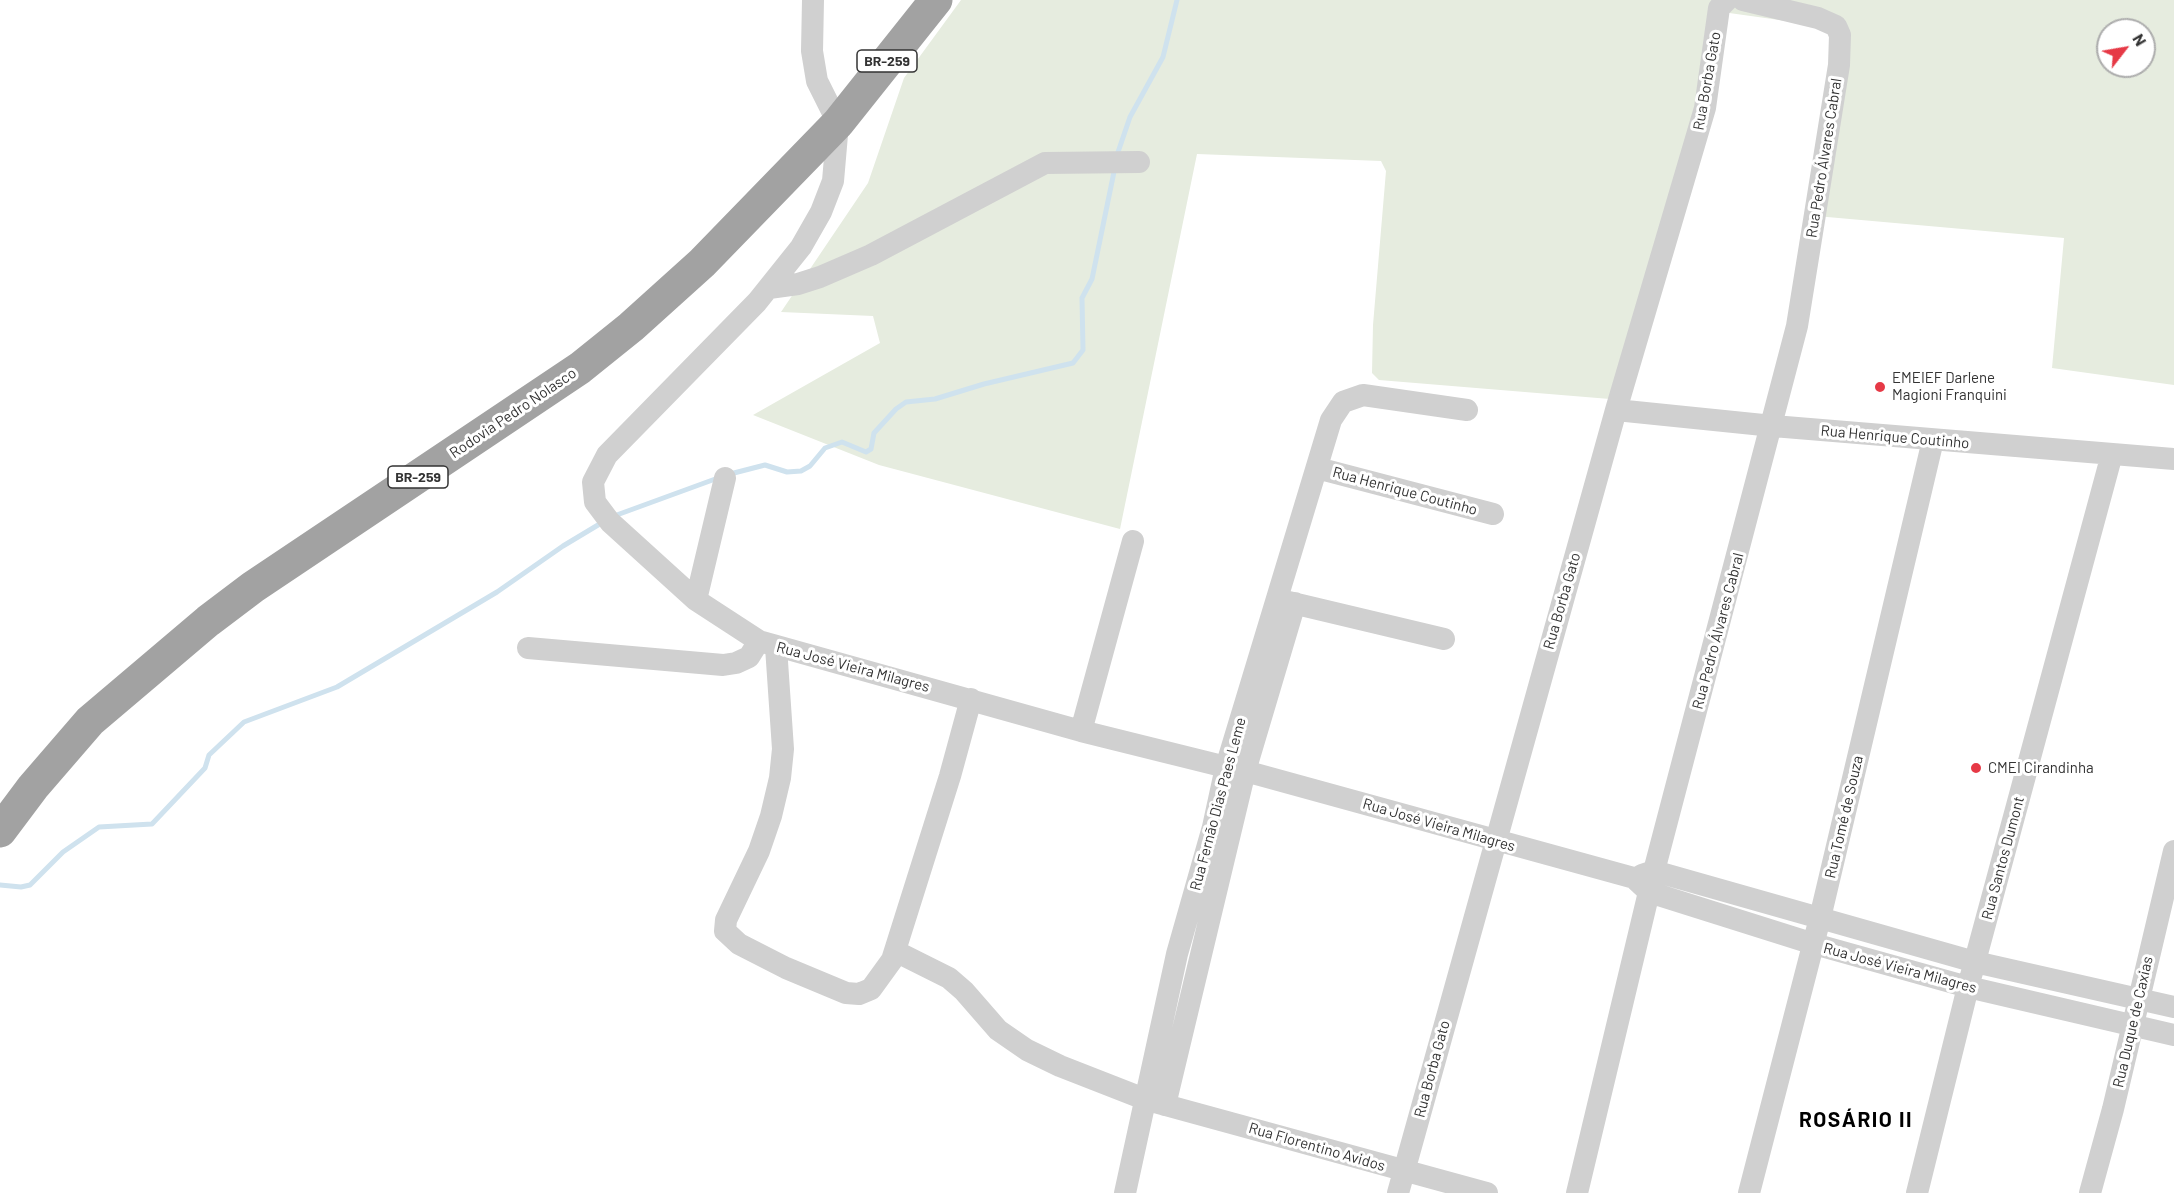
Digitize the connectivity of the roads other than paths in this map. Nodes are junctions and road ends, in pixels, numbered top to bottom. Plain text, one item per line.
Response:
1 (813, 0) edge
2 (936, 0) edge
3 (1743, 0) edge
4 (1723, 4) edge
5 (838, 123) junction
6 (1139, 162) dead end
7 (769, 288) junction
8 (1467, 410) dead end
9 (1616, 410) junction
10 (1773, 426) junction
11 (1933, 440) junction
12 (2112, 454) junction
13 (2174, 459) edge
14 (1317, 468) junction
15 (725, 478) dead end
16 (1493, 514) dead end
17 (1133, 541) dead end
18 (696, 600) junction
19 (1287, 601) junction
20 (1444, 639) dead end
21 (768, 644) junction
22 (528, 648) dead end
23 (971, 699) junction
24 (1081, 731) junction
25 (1235, 769) junction
26 (0, 831) edge
27 (1495, 841) junction
28 (2174, 851) edge
29 (1646, 880) junction
30 (1820, 918) junction
31 (1814, 944) junction
32 (895, 951) junction
33 (1975, 962) junction
34 (1968, 987) junction
35 (2138, 999) junction
36 (2174, 1008) edge
37 (2133, 1025) junction
38 (2174, 1035) edge
39 (1156, 1103) junction
40 (1401, 1182) edge
41 (1125, 1193) edge
42 (1487, 1193) edge
43 (1577, 1193) edge
44 (1749, 1193) edge
45 (1917, 1193) edge
46 (2090, 1193) edge

1 - 5 street
2 - 5 highway, Rodovia Pedro Nolasco / BR-259
3 - 10 street, Rua Pedro Álvares Cabral
4 - 9 street, Rua Borba Gato
5 - 7 street, Rua José Vieira Milagres
5 - 26 highway, Rodovia Pedro Nolasco / BR-259
6 - 7 street
7 - 18 street, Rua José Vieira Milagres
8 - 14 street, Rua Fernão Dias Paes Leme
9 - 10 street, Rua Henrique Coutinho
9 - 27 street, Rua Borba Gato
10 - 11 street, Rua Henrique Coutinho
10 - 29 street, Rua Pedro Álvares Cabral
11 - 12 street, Rua Henrique Coutinho
11 - 30 street, Rua Tomé de Souza
12 - 13 street, Rua Henrique Coutinho
12 - 33 street, Rua Santos Dumont
14 - 16 street, Rua Henrique Coutinho
14 - 19 street, Rua Fernão Dias Paes Leme
15 - 18 street
17 - 24 street
18 - 21 street, Rua José Vieira Milagres
19 - 20 street
19 - 25 street, Rua Fernão Dias Paes Leme
21 - 22 street
21 - 23 street, Rua José Vieira Milagres
21 - 32 street
23 - 24 street, Rua José Vieira Milagres
23 - 32 street
24 - 25 street, Rua José Vieira Milagres
25 - 27 street, Rua José Vieira Milagres
25 - 39 street, Rua Fernão Dias Paes Leme
27 - 29 street, Rua José Vieira Milagres
27 - 40 street, Rua Borba Gato
28 - 35 street, Rua Duque de Caxias
29 - 30 street
29 - 31 street, Rua José Vieira Milagres
29 - 43 street, Rua Pedro Álvares Cabral
30 - 31 street, Rua Tomé de Souza
30 - 33 street
31 - 34 street, Rua José Vieira Milagres
31 - 44 street, Rua Tomé de Souza
32 - 39 street, Rua Florentino Avidos
33 - 34 street, Rua Santos Dumont
33 - 35 street
34 - 37 street, Rua José Vieira Milagres
34 - 45 street, Rua Santos Dumont
35 - 36 street
35 - 37 street, Rua Duque de Caxias
37 - 38 street, Rua José Vieira Milagres
37 - 46 street, Rua Duque de Caxias
39 - 40 street, Rua Florentino Avidos
39 - 41 street, Rua Fernão Dias Paes Leme
40 - 42 street, Rua Florentino Avidos

